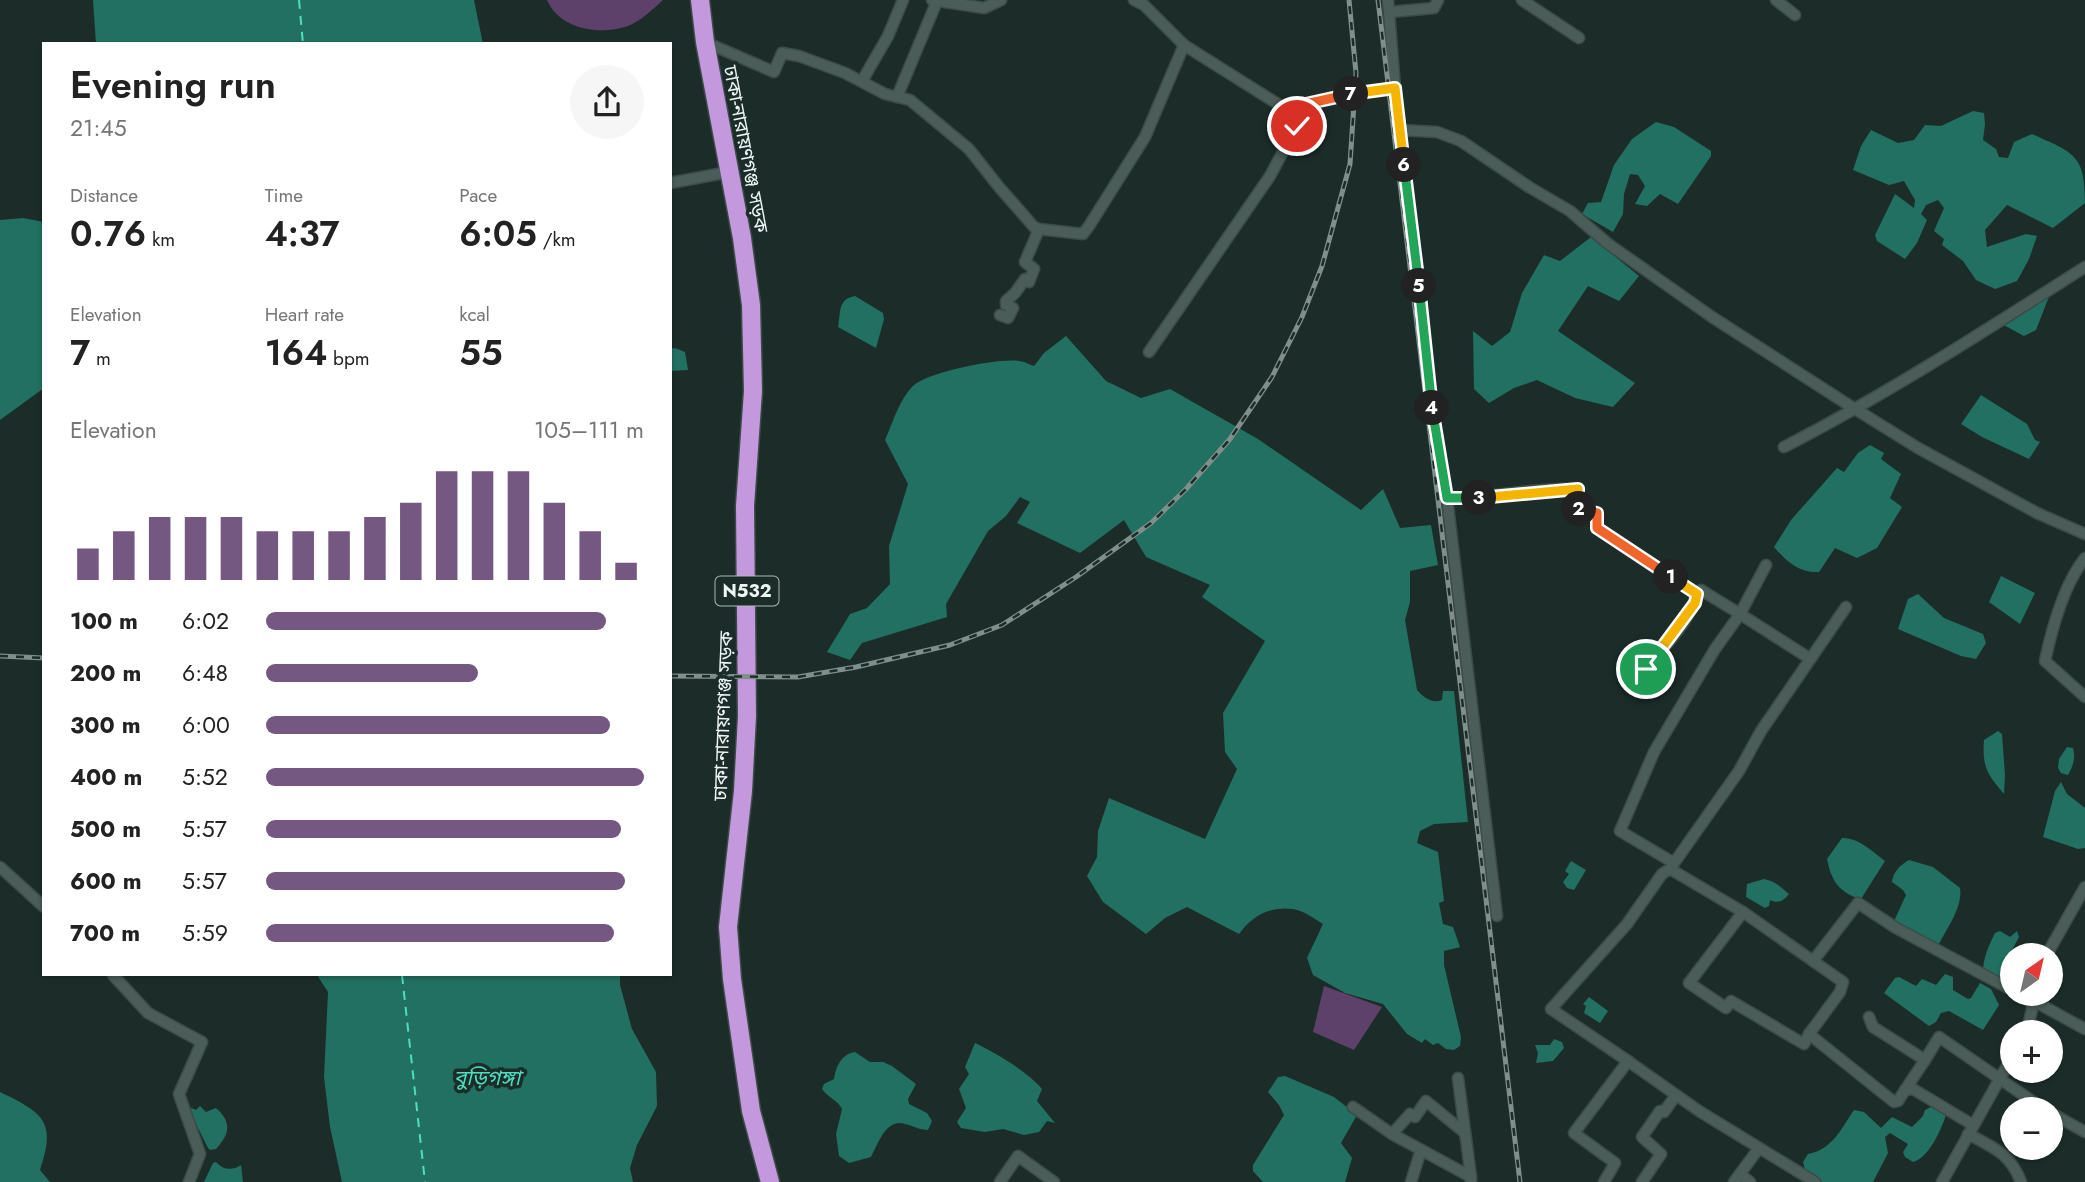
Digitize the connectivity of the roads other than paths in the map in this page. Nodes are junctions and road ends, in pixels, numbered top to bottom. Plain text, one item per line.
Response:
1 (700, 0) edge
2 (903, 0) edge
3 (932, 0) edge
4 (1001, 0) edge
5 (1134, 0) edge
6 (1388, 0) edge
7 (1438, 0) edge
8 (1522, 0) edge
9 (1776, 0) edge
10 (937, 1) edge
11 (1390, 12) junction
12 (1795, 15) dead end
13 (1579, 38) dead end
14 (705, 42) junction
15 (1184, 45) junction
16 (862, 81) junction
17 (1395, 88) junction
18 (897, 97) junction
19 (1301, 105) junction
20 (1399, 130) junction
21 (729, 173) junction
22 (672, 183) edge
23 (1039, 229) junction
24 (2085, 267) edge
25 (1000, 315) dead end
26 (1149, 352) dead end
27 (1856, 410) junction
28 (1784, 447) dead end
29 (1447, 498) junction
30 (2085, 534) edge
31 (2085, 558) edge
32 (1766, 565) dead end
33 (1701, 590) dead end
34 (1846, 607) dead end
35 (1740, 614) junction
36 (1809, 658) junction
37 (1646, 669) dead end
38 (2085, 696) edge
39 (1672, 866) junction
40 (0, 867) edge
41 (2085, 887) edge
42 (42, 906) edge
43 (1743, 912) junction
44 (1497, 916) dead end
45 (2053, 943) edge
46 (1813, 961) junction
47 (114, 976) edge
48 (2000, 984) edge
49 (2047, 1006) edge
50 (1869, 1017) dead end
51 (2085, 1029) edge
52 (1809, 1034) junction
53 (1925, 1060) junction
54 (1628, 1061) junction
55 (1458, 1078) dead end
56 (1999, 1079) junction
57 (1905, 1090) junction
58 (1676, 1095) junction
59 (2026, 1097) edge
60 (1353, 1107) dead end
61 (2063, 1120) edge
62 (1970, 1130) junction
63 (2085, 1132) edge
64 (1465, 1133) junction
65 (1392, 1134) junction
66 (1759, 1148) junction
67 (1421, 1150) junction
68 (1737, 1178) edge
69 (1471, 1180) edge
70 (189, 1182) edge
71 (770, 1182) edge
72 (1000, 1182) edge
73 (1054, 1182) edge
74 (1411, 1182) edge
75 (1604, 1182) edge
76 (1642, 1182) edge
77 (1750, 1182) edge
78 (1815, 1182) edge
79 (1942, 1182) edge
80 (2021, 1182) edge

1 - 14 highway, ঢাকা-নারায়ণগঞ্জ সড়ক / N532
2 - 16 street
3 - 10 street
4 - 10 street
5 - 15 street
6 - 11 street
7 - 11 street
8 - 13 street
9 - 12 street
10 - 18 street
11 - 17 street
14 - 16 street
14 - 21 highway, ঢাকা-নারায়ণগঞ্জ সড়ক / N532
15 - 19 street
15 - 23 street
16 - 18 street
17 - 19 street
17 - 20 street
18 - 23 street
19 - 26 street
20 - 27 street
20 - 29 street
21 - 22 street
21 - 71 highway, ঢাকা-নারায়ণগঞ্জ সড়ক / N532
23 - 25 street
24 - 27 street
27 - 28 street
27 - 30 street
29 - 37 street
29 - 44 street
31 - 38 street
32 - 35 street
33 - 35 street
34 - 36 street
35 - 36 street
35 - 39 street
36 - 39 street
39 - 43 street
39 - 54 street
40 - 42 street
41 - 45 street
43 - 46 street
43 - 52 street
46 - 48 street
46 - 52 street
47 - 70 street
49 - 51 street
50 - 53 street
52 - 57 street
53 - 56 street
53 - 57 street
54 - 58 street
54 - 75 street
55 - 64 street
56 - 59 street
56 - 62 street
57 - 62 street
58 - 66 street
58 - 76 street
60 - 65 street
61 - 63 street
62 - 79 street
62 - 80 street
64 - 65 street
64 - 69 street
65 - 67 street
66 - 68 street
66 - 78 street
67 - 69 street
67 - 74 street
68 - 77 street
72 - 73 street

